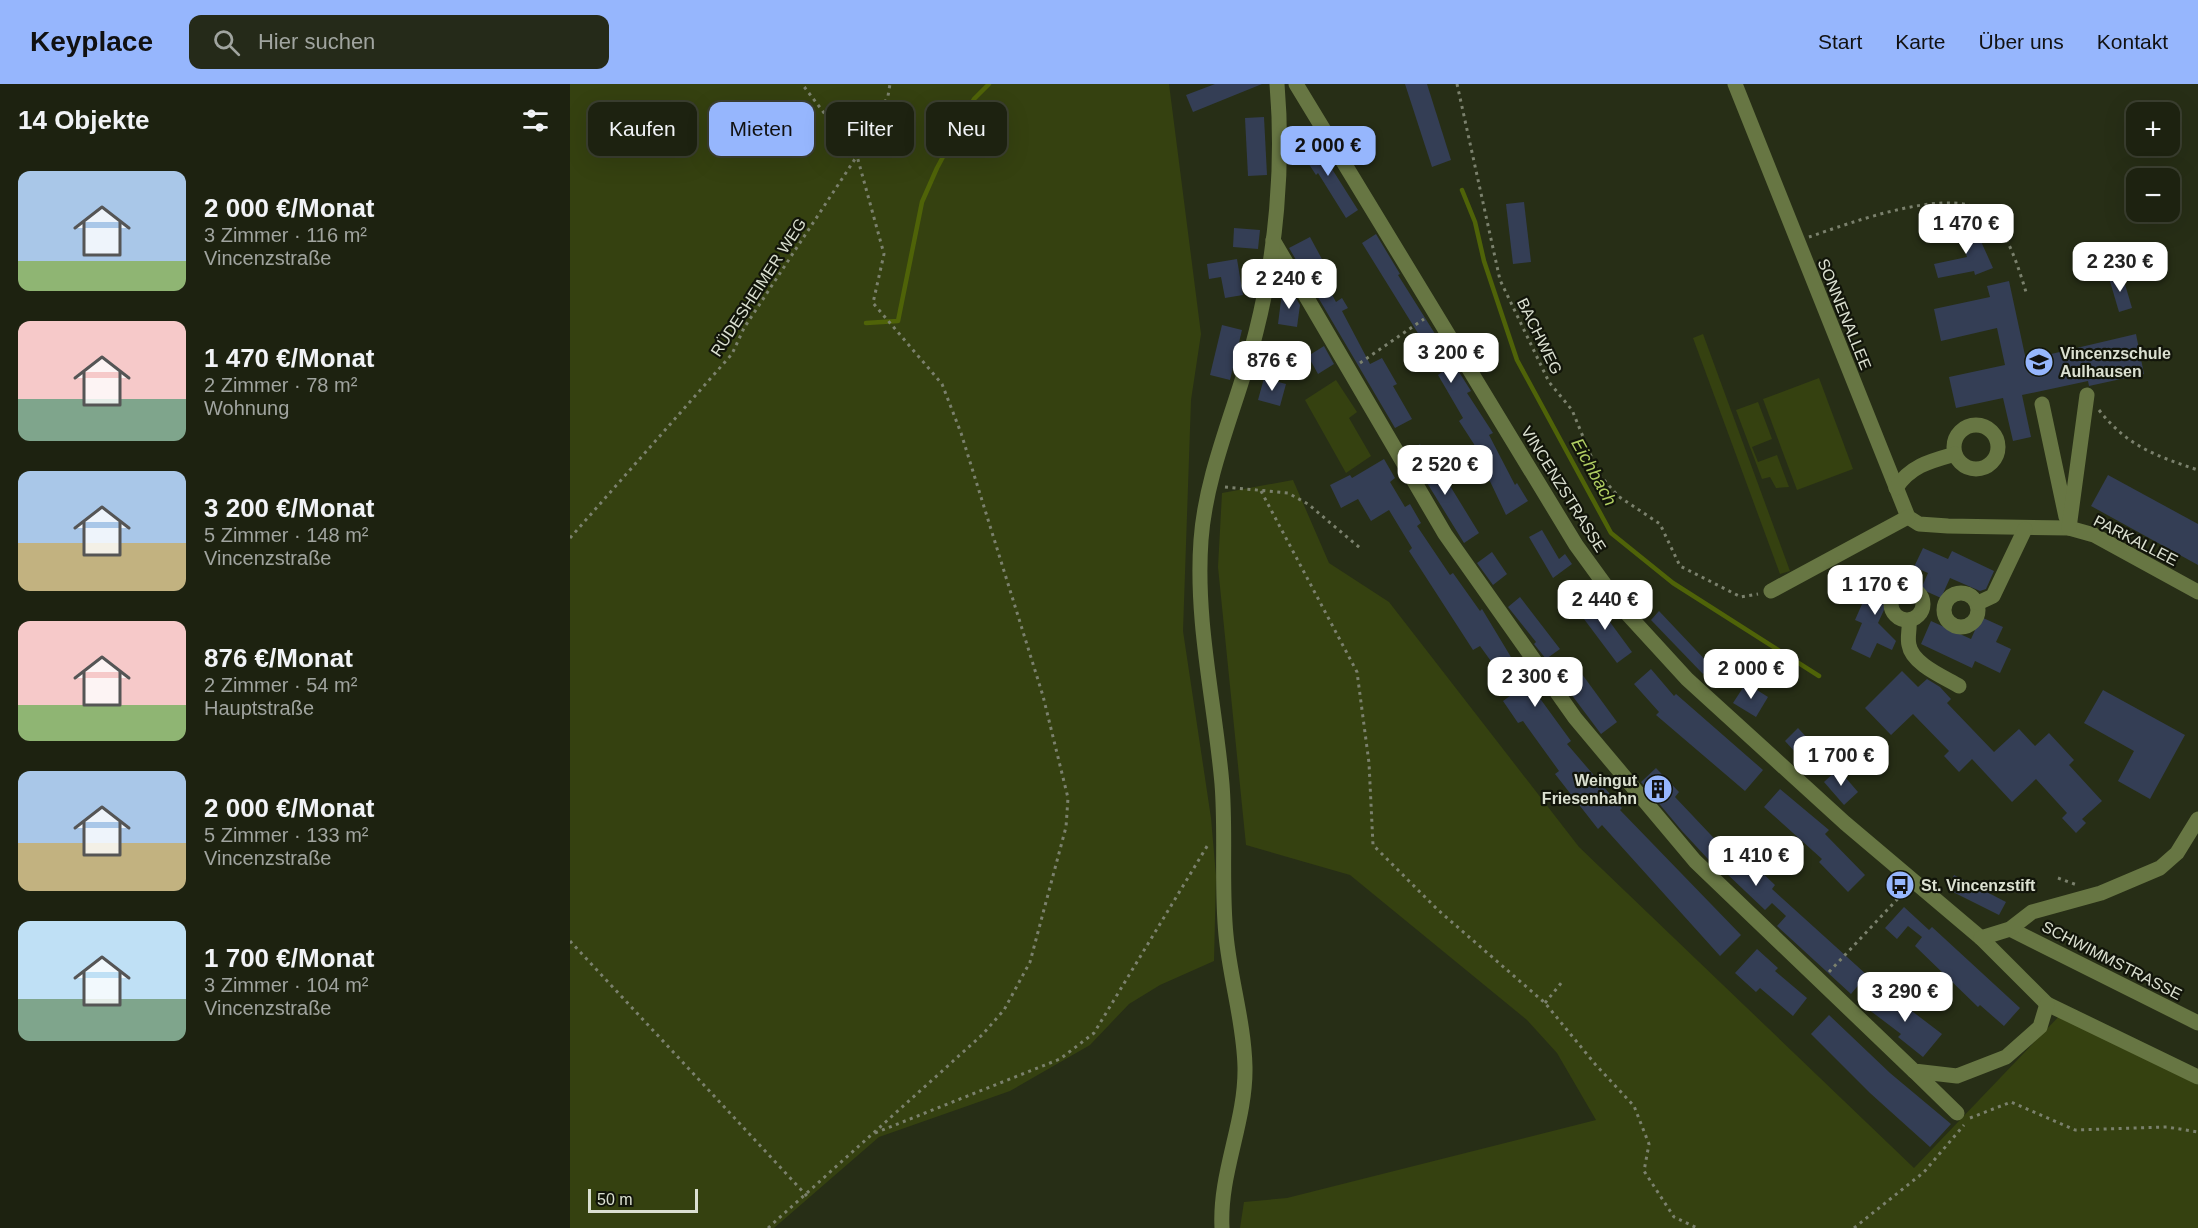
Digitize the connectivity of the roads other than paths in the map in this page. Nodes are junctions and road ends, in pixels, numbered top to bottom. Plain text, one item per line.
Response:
1 (1277, 84) edge
2 (1296, 84) edge
3 (1735, 84) edge
4 (1273, 240) junction
5 (2087, 395) road end
6 (2042, 404) dead end
7 (1954, 454) dead end
8 (1896, 488) junction
9 (1908, 517) junction
10 (2069, 528) junction
11 (2025, 529) junction
12 (1771, 591) road end
13 (2198, 592) edge
14 (1978, 603) junction
15 (1923, 609) junction
16 (1945, 615) junction
17 (1909, 621) junction
18 (1959, 686) dead end
19 (2198, 819) edge
20 (2010, 929) junction
21 (1981, 938) junction
22 (2047, 1004) junction
23 (2198, 1023) edge
24 (1914, 1071) junction
25 (2198, 1077) edge
26 (1957, 1113) dead end
27 (1222, 1228) edge

1 - 4 street
2 - 21 street, VINCENZSTRASSE
3 - 8 street, SONNENALLEE
4 - 24 street
4 - 27 street
5 - 10 street
6 - 10 street
7 - 8 street
8 - 9 street, SONNENALLEE
9 - 11 street, PARKALLEE
9 - 12 street
10 - 11 street, PARKALLEE
10 - 13 street, PARKALLEE
11 - 14 street
14 - 16 street
14 - 16 street
15 - 16 street
15 - 17 street
15 - 17 street
17 - 18 street
19 - 20 street
20 - 21 street
20 - 23 street, SCHWIMMSTRASSE
21 - 22 street, VINCENZSTRASSE
22 - 24 street
22 - 25 street, VINCENZSTRASSE
24 - 26 street

